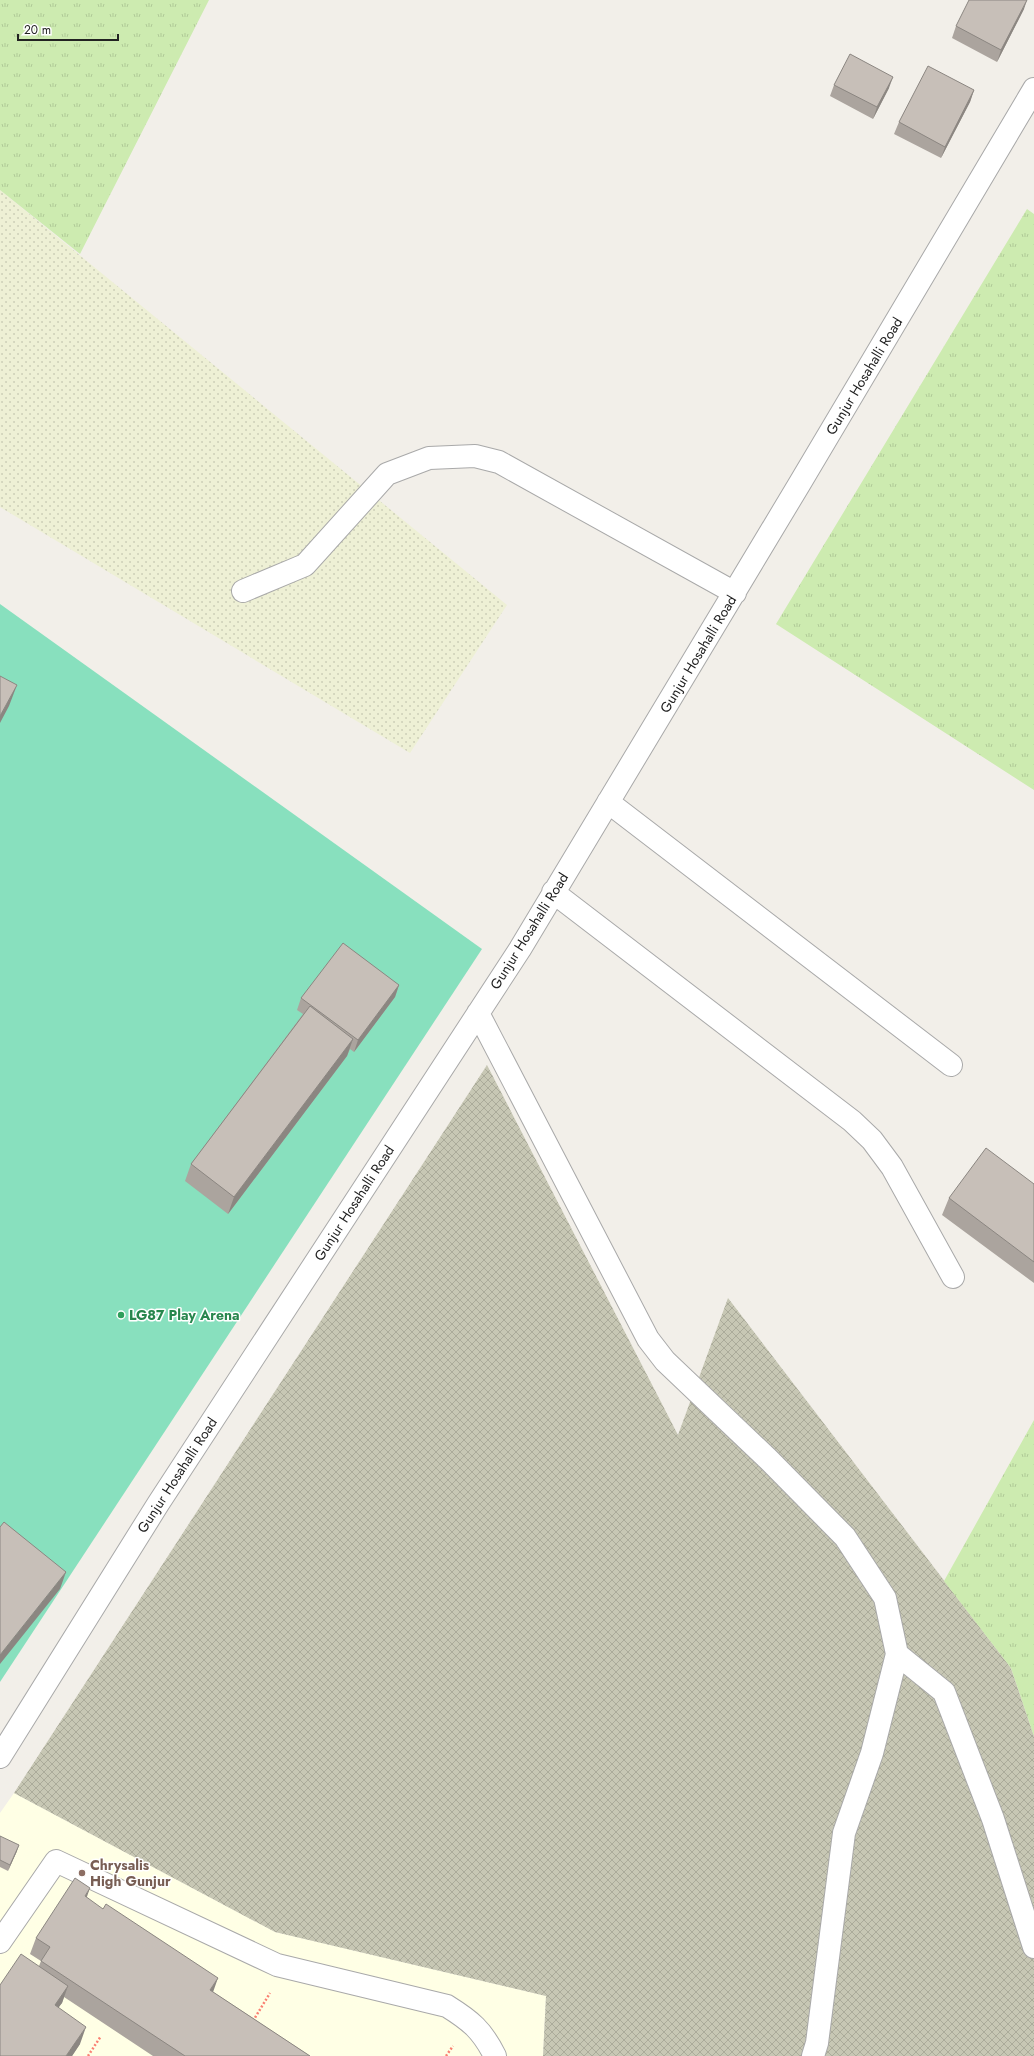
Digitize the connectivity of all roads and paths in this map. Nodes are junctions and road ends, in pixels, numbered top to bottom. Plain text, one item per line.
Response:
1 (1034, 89) edge
2 (243, 590) dead end
3 (735, 593) junction
4 (608, 802) junction
5 (553, 892) junction
6 (478, 1013) junction
7 (951, 1065) dead end
8 (953, 1277) dead end
9 (897, 1654) junction
10 (0, 1757) edge
11 (0, 1942) edge
12 (1034, 1947) edge
13 (287, 1968) junction
14 (249, 2027) edge
15 (101, 2036) dead end
16 (88, 2056) edge
17 (495, 2056) edge
18 (813, 2056) edge

1 - 3 street, Gunjur Hosahalli Road
2 - 3 street
3 - 4 street, Gunjur Hosahalli Road
4 - 5 street, Gunjur Hosahalli Road
4 - 7 street
5 - 6 street, Gunjur Hosahalli Road
5 - 8 street
6 - 9 street
6 - 10 street, Gunjur Hosahalli Road
9 - 12 street
9 - 18 street
11 - 13 street
13 - 14 path
13 - 17 street
15 - 16 path

